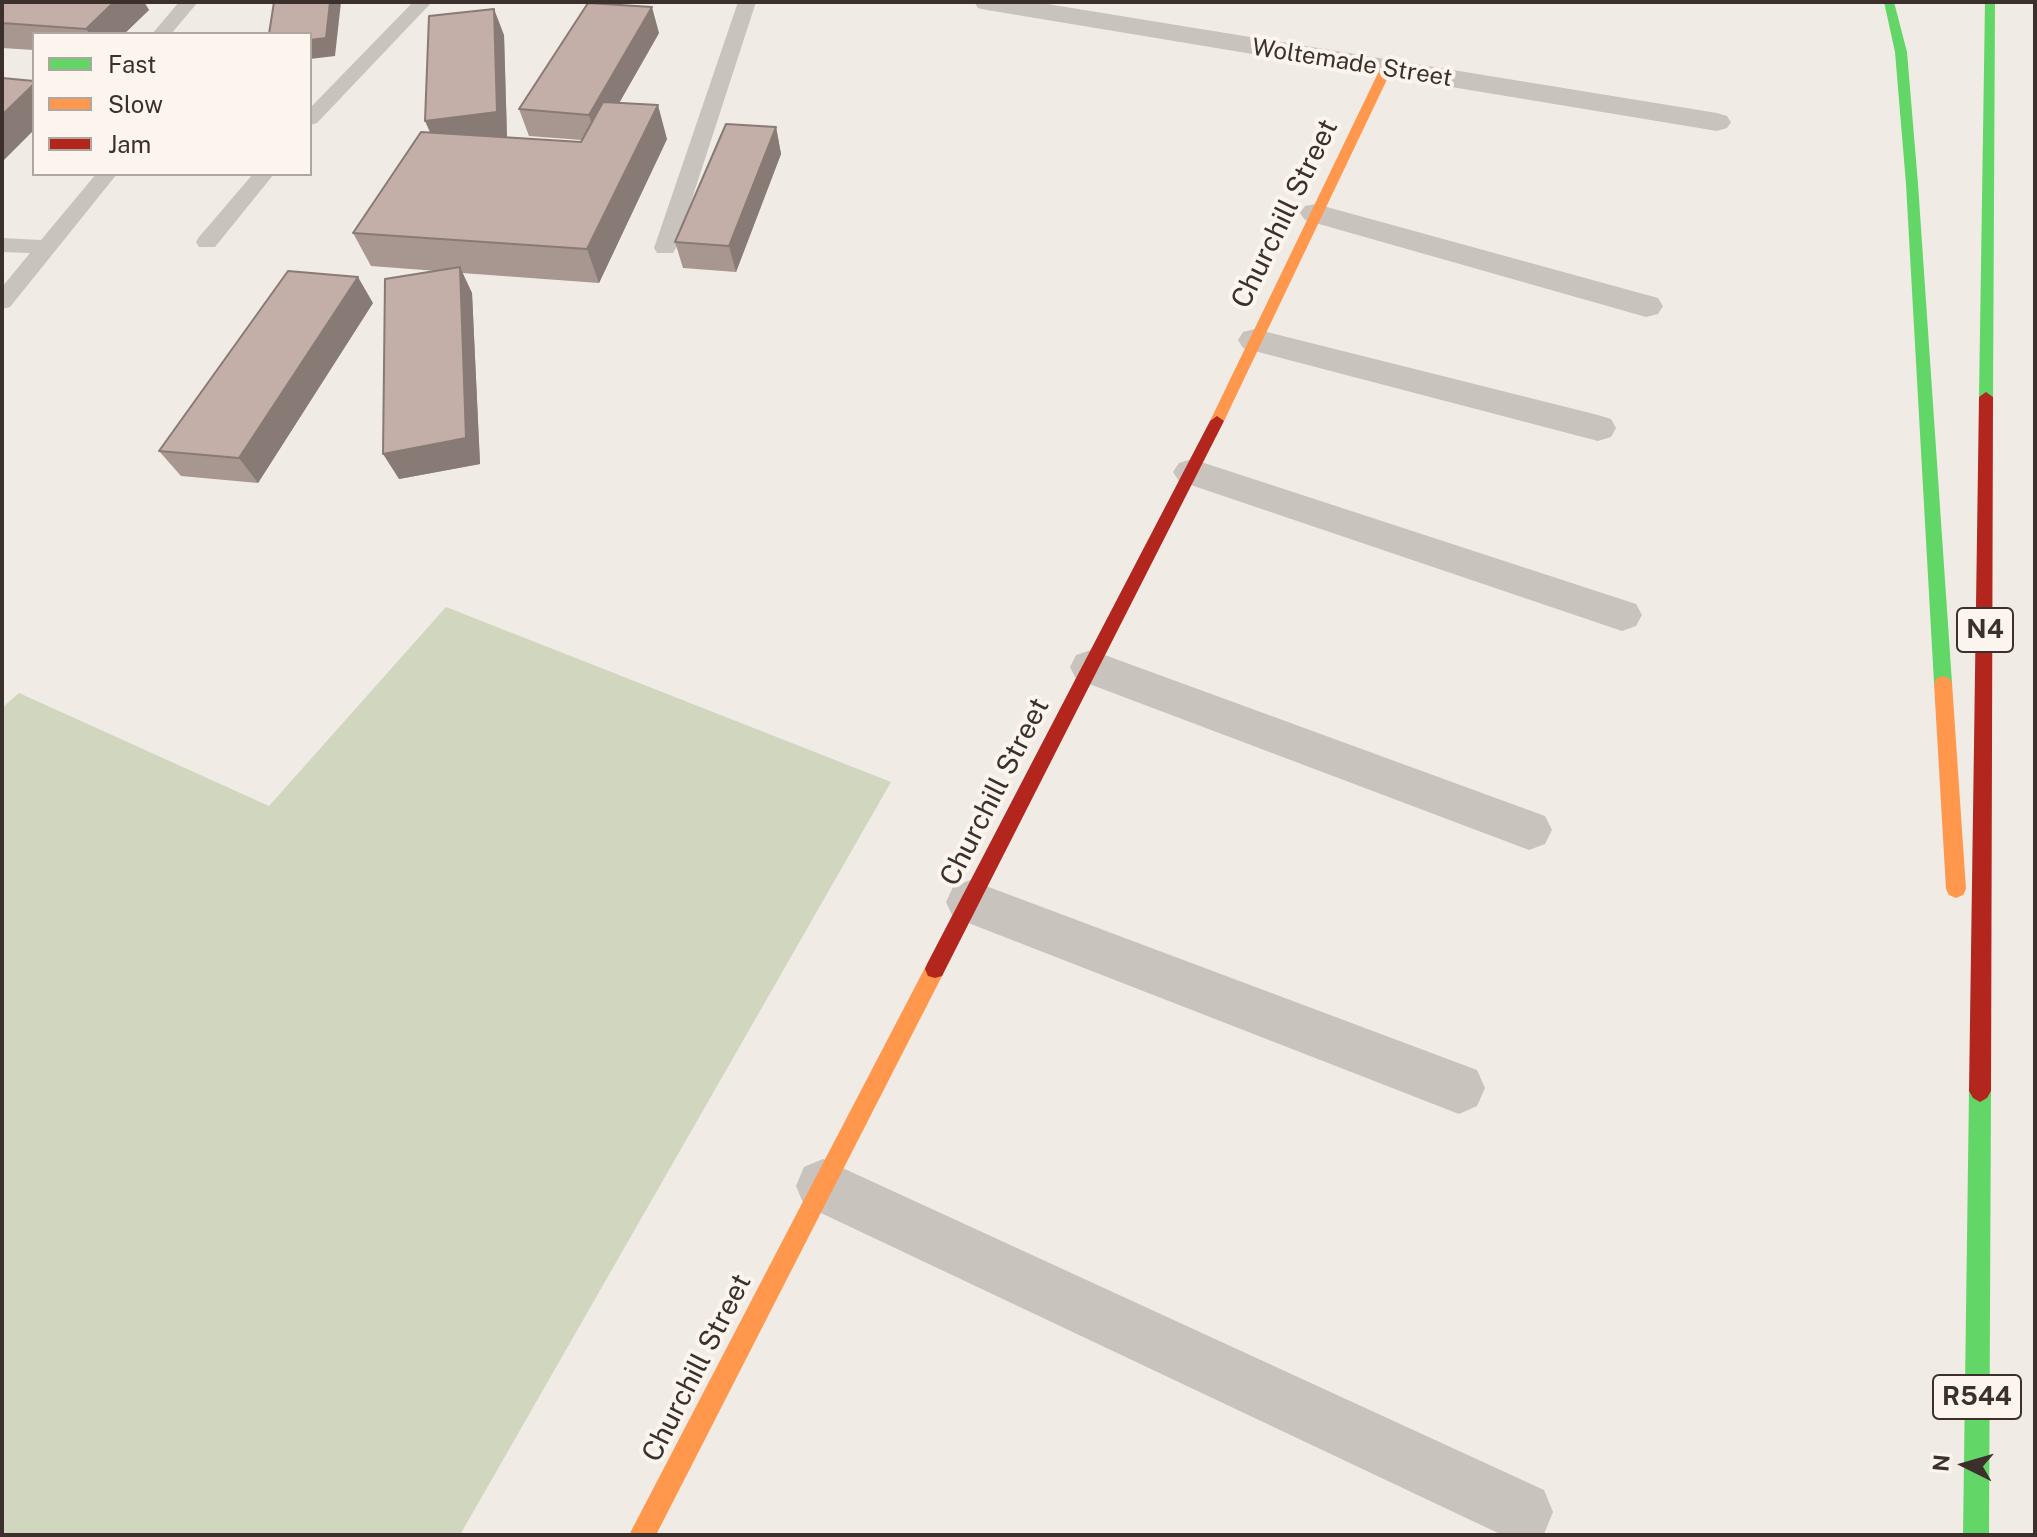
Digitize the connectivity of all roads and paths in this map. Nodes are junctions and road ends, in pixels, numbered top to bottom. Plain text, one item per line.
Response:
1 (189, 2) edge
2 (423, 2) edge
3 (747, 2) edge
4 (987, 2) edge
5 (1889, 2) edge
6 (1990, 2) edge
7 (163, 32) edge
8 (1386, 69) junction
9 (312, 117) edge
10 (1717, 122) dead end
11 (105, 176) edge
12 (262, 176) edge
13 (1316, 213) junction
14 (207, 242) dead end
15 (2, 245) edge
16 (48, 247) junction
17 (665, 248) dead end
18 (2, 302) edge
19 (1646, 306) dead end
20 (1255, 340) junction
21 (1598, 428) dead end
22 (1192, 472) junction
23 (1622, 615) dead end
24 (1091, 667) junction
25 (1529, 830) dead end
26 (970, 902) junction
27 (1957, 912) dead end
28 (1962, 991) dead end
29 (1459, 1088) dead end
30 (823, 1186) junction
31 (1979, 1259) junction
32 (1522, 1512) dead end
33 (642, 1535) edge
34 (1976, 1535) edge

1 - 7 lane
2 - 9 lane
3 - 17 lane
4 - 8 street, Woltemade Street
5 - 27 main road
6 - 31 main road, N4
8 - 10 street, Woltemade Street
8 - 13 main road, Churchill Street
11 - 16 lane
12 - 14 lane
13 - 19 street
13 - 20 main road, Churchill Street
15 - 16 lane
16 - 18 lane
20 - 21 street
20 - 22 main road, Churchill Street
22 - 23 street
22 - 24 main road, Churchill Street
24 - 25 street
24 - 26 main road, Churchill Street
26 - 29 street
26 - 30 main road, Churchill Street
28 - 31 main road
30 - 32 street
30 - 33 main road, Churchill Street
31 - 34 main road, R544

